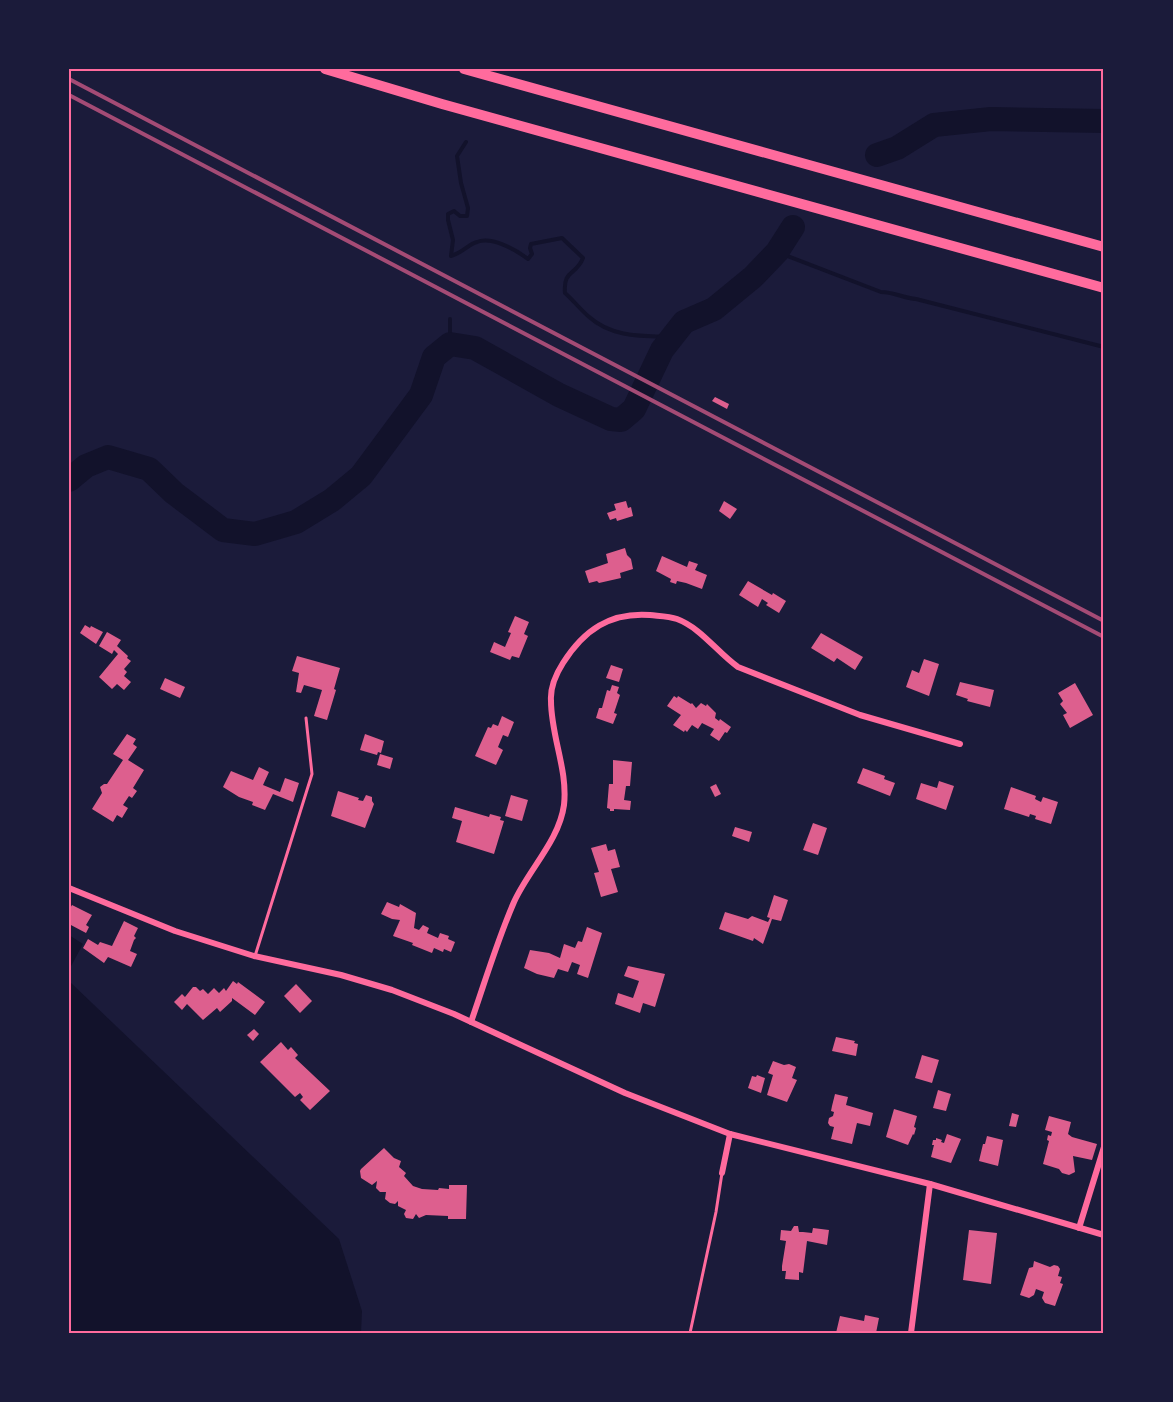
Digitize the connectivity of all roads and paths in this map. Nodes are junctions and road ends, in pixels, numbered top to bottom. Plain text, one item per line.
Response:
1 (325, 69) edge
2 (464, 69) edge
3 (1104, 248) edge
4 (1104, 288) edge
5 (306, 718) dead end
6 (960, 744) dead end
7 (69, 888) edge
8 (254, 957) junction
9 (471, 1022) junction
10 (730, 1134) junction
11 (1104, 1147) edge
12 (722, 1173) joint
13 (930, 1184) junction
14 (1079, 1228) junction
15 (1104, 1235) edge
16 (690, 1333) edge
17 (911, 1333) edge

1 - 4 highway
2 - 3 highway
5 - 8 lane
6 - 9 street
7 - 8 street
8 - 9 street
9 - 10 street
10 - 12 street
10 - 13 street
11 - 14 street
12 - 16 lane
13 - 14 street
13 - 17 street
14 - 15 street

